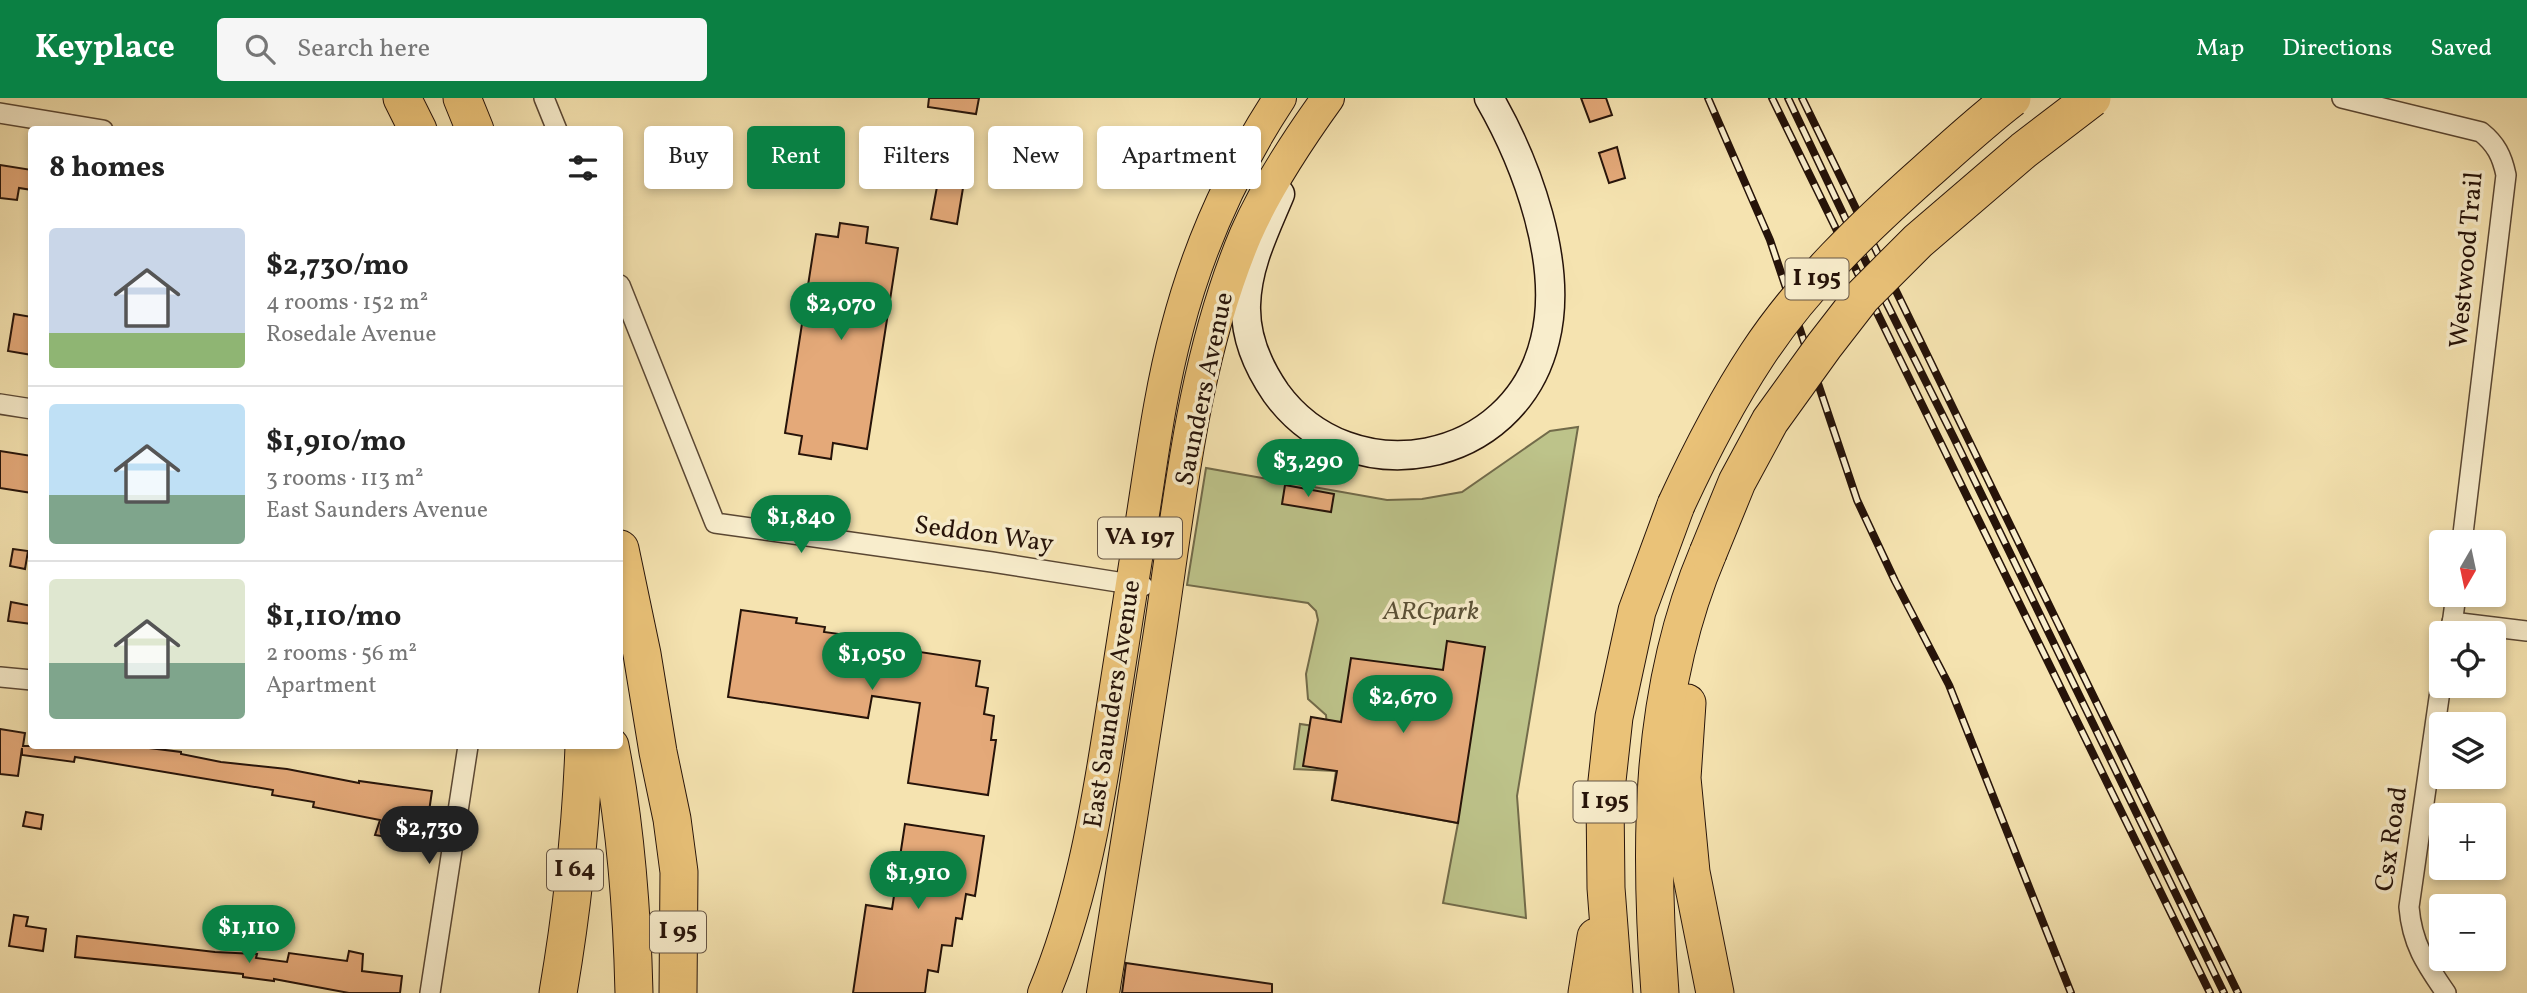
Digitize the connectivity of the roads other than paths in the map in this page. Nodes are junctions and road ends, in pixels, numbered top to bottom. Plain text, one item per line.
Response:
1 (402, 98) edge
2 (462, 98) edge
3 (544, 98) edge
4 (1280, 98) edge
5 (1328, 98) edge
6 (1489, 98) edge
7 (2012, 98) edge
8 (2092, 98) edge
9 (2342, 98) edge
10 (0, 113) edge
11 (79, 126) edge
12 (416, 126) edge
13 (473, 126) edge
14 (555, 126) edge
15 (1308, 127) junction
16 (623, 292) edge
17 (0, 404) edge
18 (28, 408) edge
19 (2463, 530) edge
20 (1708, 553) junction
21 (623, 563) edge
22 (1133, 584) junction
23 (1167, 590) junction
24 (2506, 630) edge
25 (2527, 631) edge
26 (0, 677) edge
27 (28, 680) edge
28 (2439, 698) edge
29 (468, 749) edge
30 (584, 749) edge
31 (611, 749) edge
32 (678, 872) junction
33 (1606, 888) junction
34 (430, 993) edge
35 (558, 993) edge
36 (635, 993) edge
37 (678, 993) edge
38 (700, 993) edge
39 (1044, 993) edge
40 (1103, 993) edge
41 (1587, 993) edge
42 (1614, 993) edge
43 (1660, 993) edge
44 (1715, 993) edge
45 (2446, 993) edge

1 - 12 highway
2 - 13 highway
3 - 14 street
4 - 22 main road, East Saunders Avenue / VA 197
5 - 15 main road, Saunders Avenue / VA 197
6 - 15 main road
7 - 33 highway, I 195, bridge
8 - 20 highway, I 195, bridge
9 - 19 street, Westwood Trail
10 - 11 street
15 - 23 main road, Saunders Avenue / VA 197
16 - 22 street, Seddon Way
17 - 18 street
20 - 43 highway, I 195
20 - 44 highway
21 - 32 highway
22 - 23 street, Seddon Way
22 - 39 main road, East Saunders Avenue / VA 197
23 - 40 main road, Saunders Avenue / VA 197
24 - 25 street
26 - 27 street
28 - 45 street, Csx Road
29 - 34 street
30 - 35 highway, I 64
31 - 36 highway, I 95
32 - 37 highway, I 95
32 - 38 highway
33 - 41 highway
33 - 42 highway, I 195

